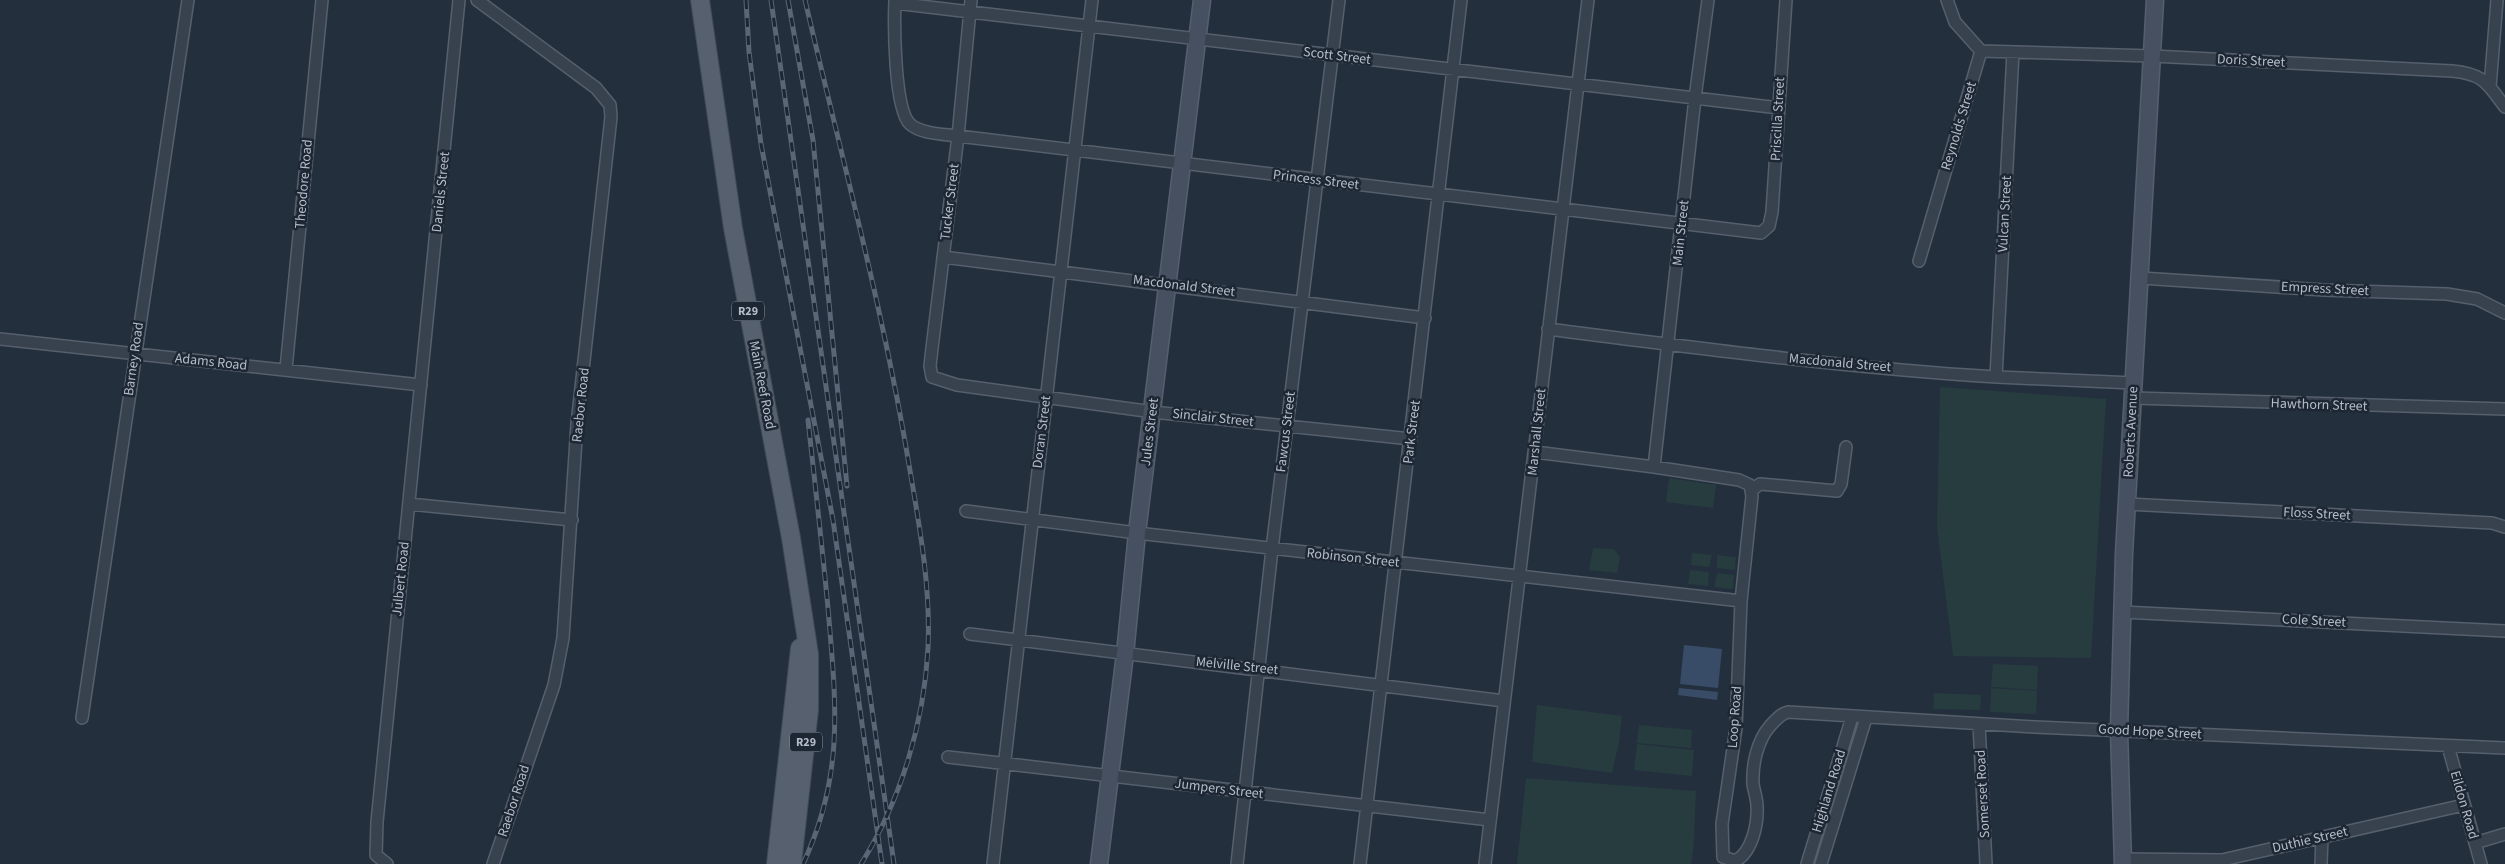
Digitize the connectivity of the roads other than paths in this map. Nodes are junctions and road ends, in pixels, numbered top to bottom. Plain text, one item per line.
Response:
1 (188, 0) edge
2 (322, 0) edge
3 (459, 0) edge
4 (478, 0) edge
5 (700, 0) edge
6 (1092, 0) edge
7 (1202, 0) edge
8 (1339, 0) edge
9 (1461, 0) edge
10 (1588, 0) edge
11 (1708, 0) edge
12 (1786, 0) edge
13 (1947, 0) edge
14 (2155, 0) edge
15 (2497, 0) edge
16 (895, 2) edge
17 (970, 6) edge
18 (1089, 25) junction
19 (1196, 39) junction
20 (1981, 52) junction
21 (2013, 52) junction
22 (1333, 55) junction
23 (2152, 56) junction
24 (1453, 69) junction
25 (1577, 84) junction
26 (2490, 87) junction
27 (1695, 98) junction
28 (2505, 107) edge
29 (1779, 108) junction
30 (958, 136) junction
31 (1074, 149) junction
32 (1182, 164) junction
33 (1316, 180) junction
34 (1439, 194) junction
35 (1562, 210) junction
36 (1682, 224) junction
37 (1761, 233) joint
38 (943, 257) junction
39 (1919, 261) dead end
40 (1060, 271) junction
41 (2141, 278) junction
42 (1167, 284) junction
43 (1302, 301) junction
44 (2505, 313) edge
45 (1425, 318) junction
46 (1548, 329) junction
47 (0, 339) edge
48 (1669, 345) junction
49 (134, 354) junction
50 (286, 369) junction
51 (1996, 377) junction
52 (422, 385) junction
53 (957, 385) joint
54 (2134, 391) junction
55 (1046, 396) junction
56 (2505, 409) edge
57 (1153, 412) junction
58 (1287, 426) junction
59 (1411, 439) junction
60 (1846, 447) dead end
61 (1535, 452) junction
62 (1654, 467) junction
63 (1752, 490) junction
64 (409, 504) junction
65 (2127, 504) junction
66 (966, 511) dead end
67 (1033, 518) junction
68 (572, 520) junction
69 (2505, 527) edge
70 (1136, 533) junction
71 (1272, 549) junction
72 (1396, 562) junction
73 (1519, 576) junction
74 (1741, 601) junction
75 (2122, 612) junction
76 (802, 621) junction
77 (2505, 631) edge
78 (970, 634) dead end
79 (1018, 641) junction
80 (1125, 654) junction
81 (1259, 668) junction
82 (1382, 686) junction
83 (1504, 701) junction
84 (1796, 712) joint
85 (1852, 717) junction
86 (82, 718) dead end
87 (1866, 718) junction
88 (1979, 724) junction
89 (2119, 730) junction
90 (2448, 746) junction
91 (2505, 748) edge
92 (948, 757) dead end
93 (1003, 763) junction
94 (1111, 775) junction
95 (1245, 793) junction
96 (1367, 806) junction
97 (2464, 806) junction
98 (1490, 820) junction
99 (2505, 834) edge
100 (2322, 837) junction
101 (2475, 843) junction
102 (2123, 862) edge
103 (387, 864) edge
104 (493, 864) edge
105 (776, 864) edge
106 (792, 864) edge
107 (993, 864) edge
108 (1099, 864) edge
109 (1237, 864) edge
110 (1360, 864) edge
111 (1485, 864) edge
112 (1807, 864) edge
113 (1821, 864) edge
114 (1986, 864) edge
115 (2321, 864) edge
116 (2481, 864) edge

1 - 49 street, Barney Road
2 - 50 street, Theodore Road
3 - 52 street, Daniels Street
4 - 68 street, Raebor Road
5 - 76 main road, Main Reef Road / R29
6 - 18 street, Doran Street
7 - 19 main road, Jules Street
8 - 22 street, Fawcus Street
9 - 24 street, Park Street
10 - 25 street, Marshall Street
11 - 27 street, Main Street
12 - 29 street, Priscilla Street
13 - 20 street
14 - 23 main road, Roberts Avenue
15 - 26 street
16 - 17 street, Scott Street
16 - 30 street, Princess Street
17 - 18 street, Scott Street
17 - 30 street, Tucker Street
18 - 19 street, Scott Street
18 - 31 street, Doran Street
19 - 22 street, Scott Street
19 - 32 main road, Jules Street
20 - 21 street, Doris Street
20 - 39 street, Reynolds Street
21 - 23 street, Doris Street
21 - 51 street, Vulcan Street
22 - 24 street, Scott Street
22 - 33 street, Fawcus Street
23 - 26 street, Doris Street
23 - 41 main road, Roberts Avenue
24 - 25 street, Scott Street
24 - 34 street, Park Street
25 - 27 street, Scott Street
25 - 35 street, Marshall Street
26 - 28 street, Doris Street
27 - 29 street, Scott Street
27 - 36 street, Main Street
29 - 37 street, Priscilla Street
30 - 31 street, Princess Street
30 - 38 street, Tucker Street
31 - 32 street, Princess Street
31 - 40 street, Doran Street
32 - 33 street, Princess Street
32 - 42 main road, Jules Street
33 - 34 street, Princess Street
33 - 43 street, Fawcus Street
34 - 35 street, Princess Street
34 - 45 street, Park Street
35 - 36 street, Princess Street
35 - 46 street, Marshall Street
36 - 37 street, Princess Street
36 - 48 street, Main Street
38 - 40 street, Macdonald Street
38 - 53 street, Tucker Street
40 - 42 street, Macdonald Street
40 - 55 street, Doran Street
41 - 44 street, Empress Street
41 - 54 main road, Roberts Avenue
42 - 43 street, Macdonald Street
42 - 57 main road, Jules Street
43 - 45 street, Macdonald Street
43 - 58 street, Fawcus Street
45 - 59 street, Park Street
46 - 48 street, Macdonald Street
46 - 61 street, Marshall Street
47 - 49 street, Adams Road
48 - 51 street, Macdonald Street
48 - 62 street, Main Street
49 - 50 street, Adams Road
49 - 86 street, Barney Road
50 - 52 street, Adams Road
51 - 54 street, Macdonald Street
52 - 64 street, Julbert Road
53 - 55 street, Sinclair Street
54 - 56 street, Hawthorn Street
54 - 65 main road, Roberts Avenue
55 - 57 street, Sinclair Street
55 - 67 street, Doran Street
57 - 58 street, Sinclair Street
57 - 70 main road, Jules Street
58 - 59 street, Sinclair Street
58 - 71 street, Fawcus Street
59 - 72 street, Park Street
60 - 63 street
61 - 62 street
61 - 73 street, Marshall Street
62 - 63 street
63 - 74 street, Loop Road
64 - 68 street
64 - 103 street, Julbert Road
65 - 69 street, Floss Street
65 - 75 main road, Roberts Avenue
66 - 67 street, Robinson Street
67 - 70 street, Robinson Street
67 - 79 street, Doran Street
68 - 104 street, Raebor Road
70 - 71 street, Robinson Street
70 - 80 main road, Jules Street
71 - 72 street, Robinson Street
71 - 81 street, Fawcus Street
72 - 73 street, Robinson Street
72 - 82 street, Park Street
73 - 74 street, Robinson Street
73 - 83 street, Marshall Street
74 - 84 street, Loop Road
75 - 77 street, Cole Street
75 - 89 main road, Roberts Avenue
76 - 105 main road, Main Reef Road / R29
76 - 106 main road, Main Reef Road / R29
78 - 79 street, Melville Street
79 - 80 street, Melville Street
79 - 93 street, Doran Street
80 - 81 street, Melville Street
80 - 94 main road, Jules Street
81 - 82 street, Melville Street
81 - 95 street, Fawcus Street
82 - 83 street, Melville Street
82 - 96 street, Park Street
83 - 98 street, Marshall Street
84 - 85 street, Good Hope Street
85 - 87 street, Good Hope Street
85 - 112 street, Highland Road
87 - 88 street, Good Hope Street
87 - 113 street, Highland Road
88 - 89 street, Good Hope Street
88 - 114 street, Somerset Road
89 - 90 street, Good Hope Street
89 - 102 main road, Roberts Avenue
90 - 91 street, Good Hope Street
90 - 97 street, Eildon Road
92 - 93 street, Jumpers Street
93 - 94 street, Jumpers Street
93 - 107 street, Doran Street
94 - 95 street, Jumpers Street
94 - 108 main road, Jules Street
95 - 96 street, Jumpers Street
95 - 109 street, Fawcus Street
96 - 98 street, Jumpers Street
96 - 110 street, Park Street
97 - 100 street, Duthie Street
97 - 101 street, Eildon Road
98 - 111 street, Marshall Street
99 - 101 street
100 - 102 street, Duthie Street
100 - 115 street
101 - 116 street, Eildon Road

